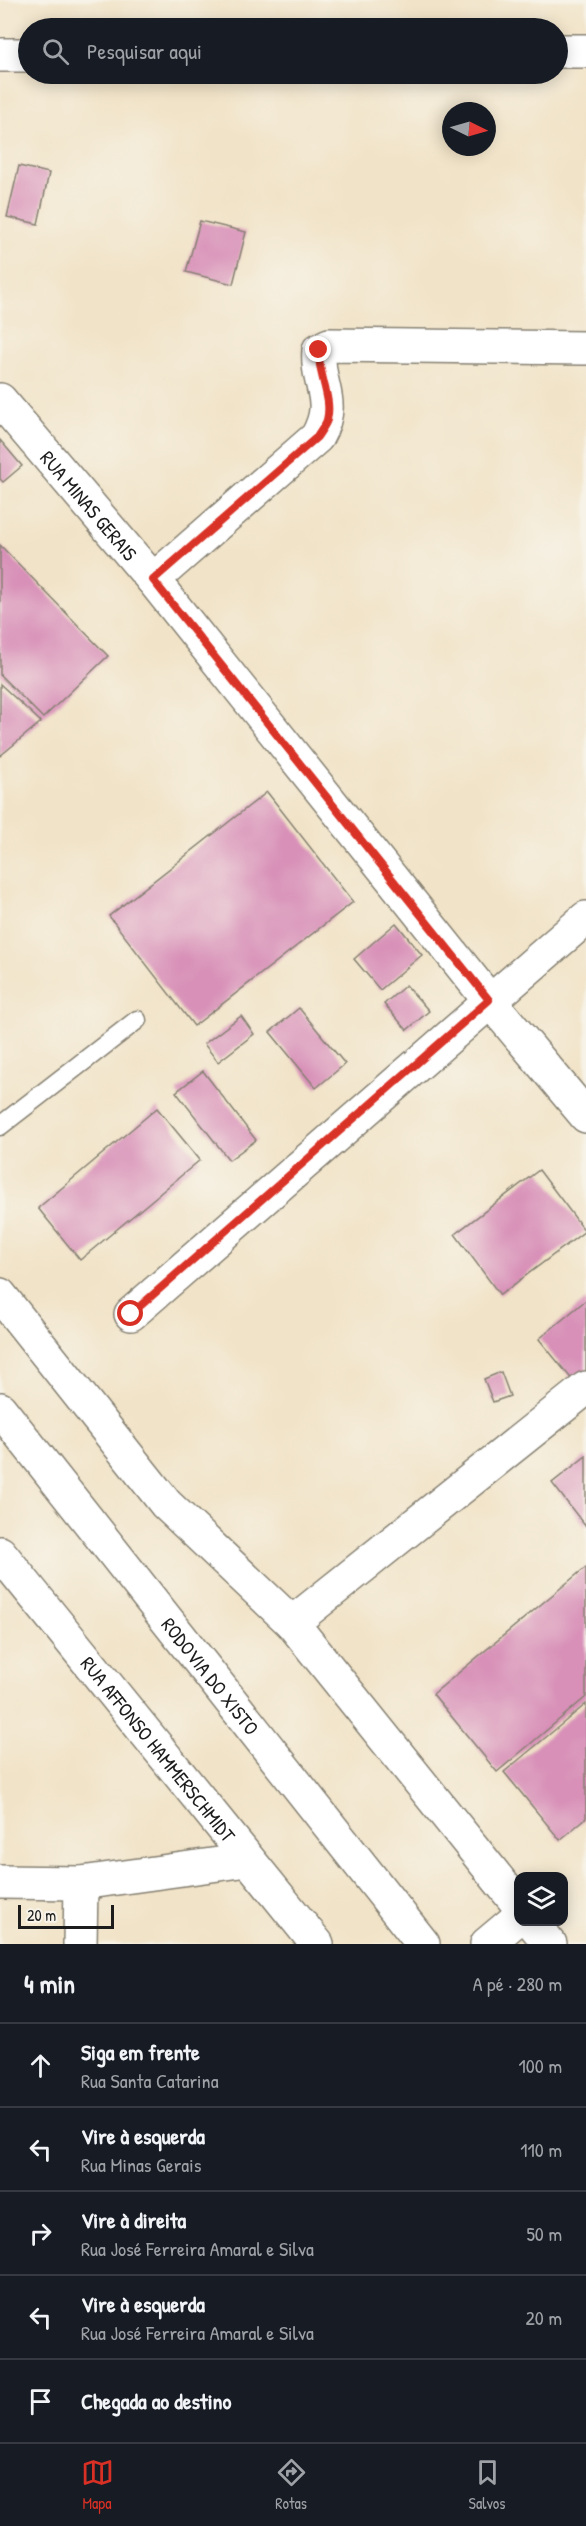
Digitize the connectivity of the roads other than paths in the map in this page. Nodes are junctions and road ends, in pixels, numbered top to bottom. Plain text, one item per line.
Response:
1 (568, 51) edge
2 (586, 51) edge
3 (18, 54) edge
4 (0, 55) edge
5 (586, 348) edge
6 (0, 400) edge
7 (153, 580) junction
8 (586, 918) edge
9 (489, 1000) junction
10 (137, 1020) dead end
11 (586, 1116) edge
12 (0, 1126) edge
13 (0, 1295) edge
14 (131, 1314) dead end
15 (586, 1388) edge
16 (0, 1409) edge
17 (0, 1553) edge
18 (292, 1623) junction
19 (248, 1860) junction
20 (363, 1871) junction
21 (0, 1882) edge
22 (81, 1883) junction
23 (514, 1898) edge
24 (514, 1922) edge
25 (535, 1926) edge
26 (80, 1944) edge
27 (317, 1944) edge
28 (399, 1944) edge
29 (423, 1944) edge
30 (487, 1944) edge
31 (550, 1944) edge

1 - 2 main road
3 - 4 main road
5 - 7 main road
6 - 7 main road, RUA MINAS GERAIS
7 - 9 main road, RUA MINAS GERAIS
8 - 9 main road
9 - 11 main road, RUA MINAS GERAIS
9 - 14 main road
10 - 12 lane
13 - 18 main road
15 - 18 main road
16 - 20 main road, RODOVIA DO XISTO
17 - 19 main road, RUA AFFONSO HAMMERSCHMIDT
18 - 23 main road
19 - 22 main road
19 - 27 main road, RUA AFFONSO HAMMERSCHMIDT
20 - 28 main road
20 - 29 main road, RODOVIA DO XISTO
21 - 22 main road
22 - 26 main road
24 - 30 main road
25 - 31 main road

